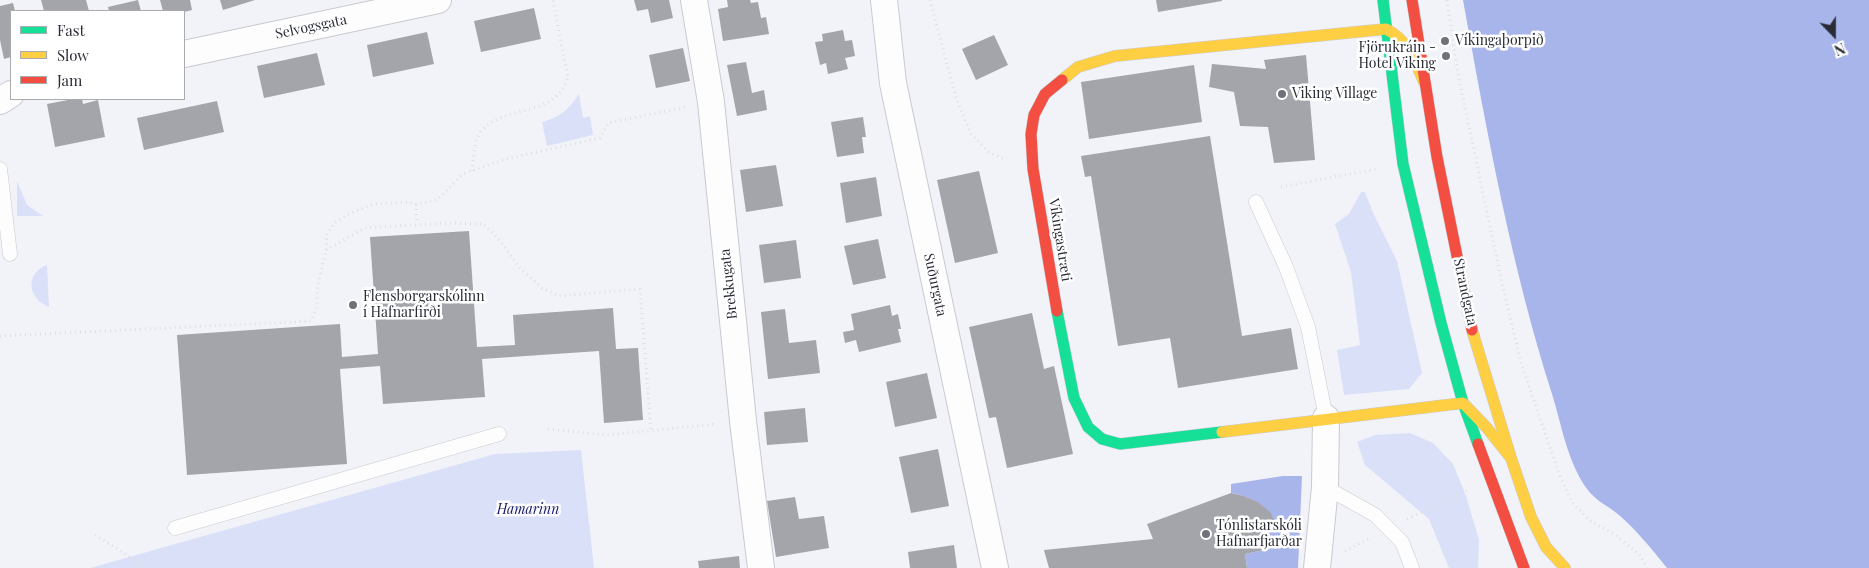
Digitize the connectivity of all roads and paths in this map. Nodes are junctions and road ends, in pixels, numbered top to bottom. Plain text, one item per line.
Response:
1 (438, 0) edge
2 (553, 0) edge
3 (694, 0) edge
4 (884, 0) edge
5 (930, 0) edge
6 (1383, 0) edge
7 (1412, 0) edge
8 (1447, 0) edge
9 (1386, 29) junction
10 (185, 54) edge
11 (1424, 82) junction
12 (694, 105) dead end
13 (1384, 168) dead end
14 (0, 169) edge
15 (1033, 169) junction
16 (472, 171) junction
17 (1281, 188) dead end
18 (1256, 202) dead end
19 (416, 204) junction
20 (417, 224) junction
21 (326, 250) junction
22 (10, 254) dead end
23 (0, 336) edge
24 (1463, 403) junction
25 (1326, 418) junction
26 (743, 421) junction
27 (548, 430) dead end
28 (651, 432) junction
29 (499, 434) dead end
30 (1511, 458) junction
31 (1326, 487) junction
32 (174, 528) dead end
33 (95, 535) dead end
34 (144, 568) edge
35 (761, 568) edge
36 (995, 568) edge
37 (1317, 568) edge
38 (1412, 568) edge
39 (1524, 568) edge
40 (1564, 568) edge
41 (1647, 568) edge

1 - 10 street, Selvogsgata
2 - 16 path
3 - 26 street, Brekkugata
4 - 36 street, Suðurgata
5 - 15 path
6 - 9 main road
7 - 11 main road, Strandgata
8 - 41 path
9 - 11 main road
9 - 15 main road, Víkingastræti
9 - 24 main road
11 - 30 main road, Strandgata
12 - 16 path
13 - 17 path
14 - 22 lane
15 - 25 main road, Víkingastræti
16 - 19 path
18 - 25 lane
19 - 20 path
19 - 21 path
20 - 21 path
20 - 28 path
21 - 23 path
24 - 25 main road, Víkingastræti
24 - 30 main road
24 - 39 main road
25 - 31 street
26 - 28 path
26 - 35 street, Brekkugata
27 - 28 path
29 - 32 lane
30 - 40 main road, Strandgata
31 - 37 street
31 - 38 lane
33 - 34 path

